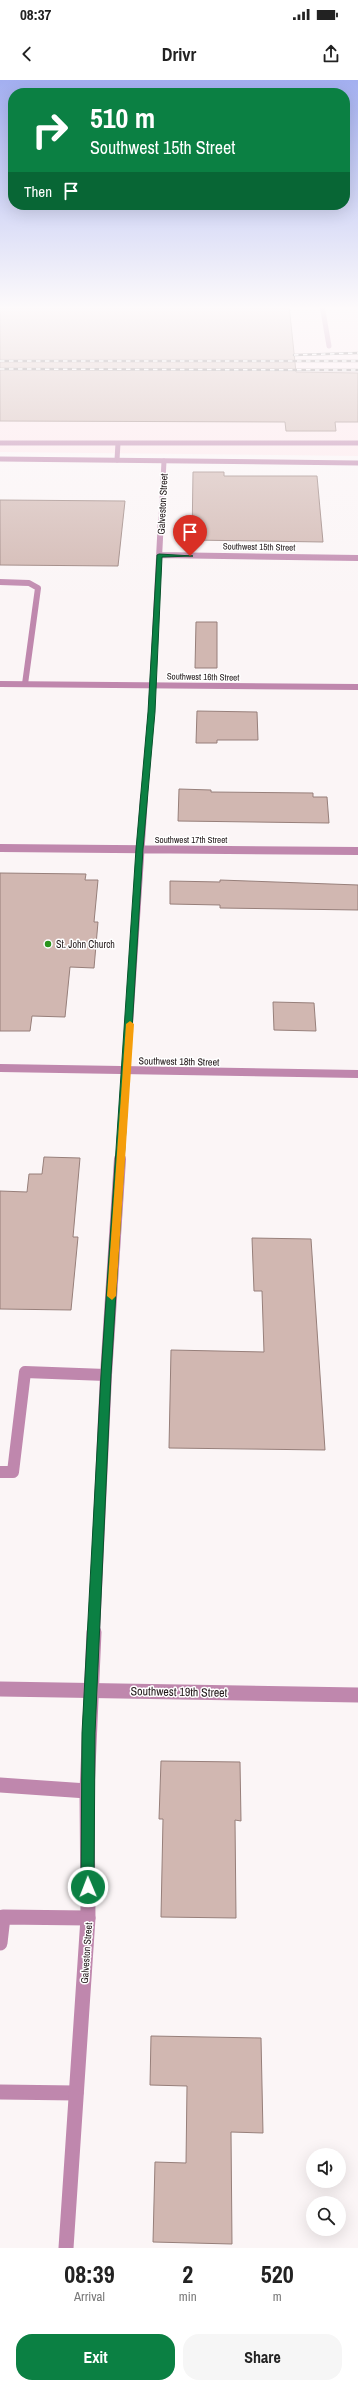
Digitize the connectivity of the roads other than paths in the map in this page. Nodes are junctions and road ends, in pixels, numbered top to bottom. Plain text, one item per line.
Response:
1 (0, 443) edge
2 (118, 443) junction
3 (358, 443) edge
4 (0, 459) edge
5 (117, 460) junction
6 (164, 461) junction
7 (358, 463) edge
8 (159, 555) junction
9 (358, 558) edge
10 (0, 582) edge
11 (0, 684) edge
12 (25, 684) junction
13 (153, 685) junction
14 (358, 687) edge
15 (0, 848) edge
16 (140, 849) junction
17 (358, 851) edge
18 (0, 1068) edge
19 (127, 1072) junction
20 (358, 1074) edge
21 (106, 1375) junction
22 (0, 1472) edge
23 (0, 1689) edge
24 (90, 1690) junction
25 (358, 1695) edge
26 (0, 1785) edge
27 (87, 1791) junction
28 (88, 1918) junction
29 (0, 1943) edge
30 (0, 2092) edge
31 (76, 2094) junction
32 (66, 2248) edge

1 - 2 street
2 - 3 street
2 - 5 street
4 - 5 street
5 - 6 street
6 - 7 street
6 - 8 street, Galveston Street
8 - 9 street, Southwest 15th Street
8 - 13 street, Galveston Street
10 - 12 street
11 - 12 street, Southwest 16th Street
12 - 13 street, Southwest 16th Street
13 - 14 street, Southwest 16th Street
13 - 16 street, Galveston Street
15 - 16 street, Southwest 17th Street
16 - 17 street, Southwest 17th Street
16 - 19 street, Galveston Street
18 - 19 street, Southwest 18th Street
19 - 20 street, Southwest 18th Street
19 - 21 street, Galveston Street
21 - 22 street
21 - 24 street, Galveston Street
23 - 24 street, Southwest 19th Street
24 - 25 street, Southwest 19th Street
24 - 27 street, Galveston Street
26 - 27 street
27 - 28 street, Galveston Street
28 - 29 street
28 - 31 street, Galveston Street
30 - 31 street
31 - 32 street, Galveston Street

